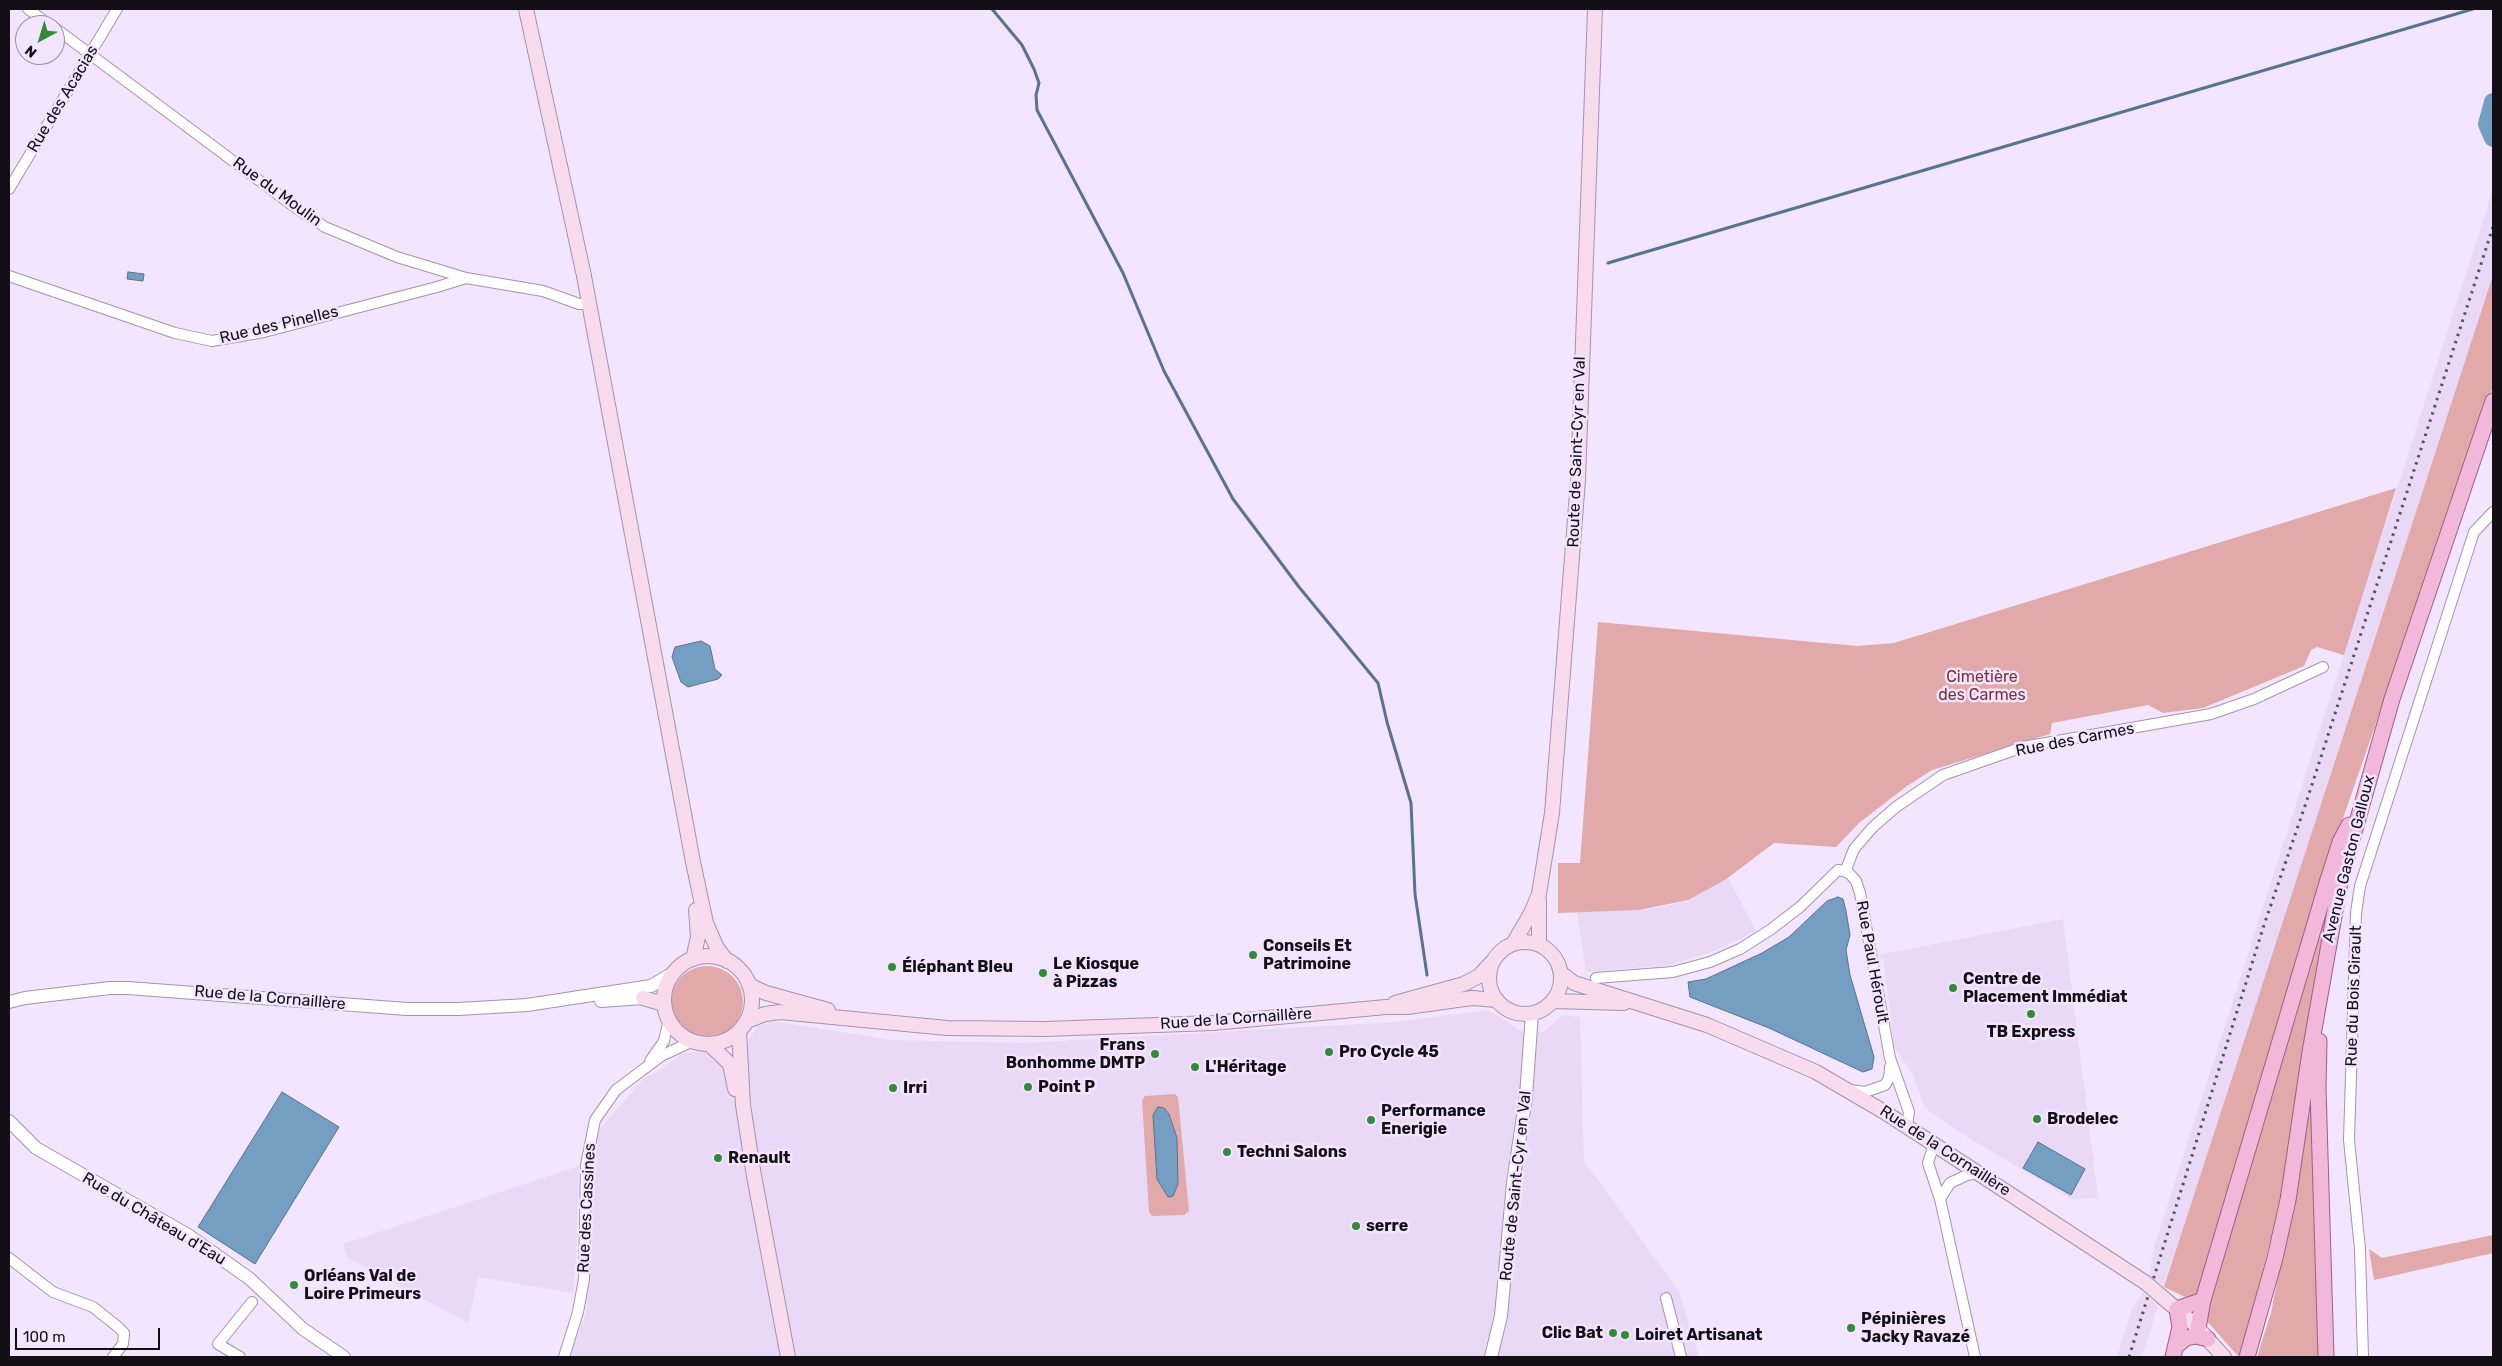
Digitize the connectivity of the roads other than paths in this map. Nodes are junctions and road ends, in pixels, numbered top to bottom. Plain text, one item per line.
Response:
1 (116, 9) edge
2 (526, 9) edge
3 (1595, 9) edge
4 (65, 35) edge
5 (90, 54) junction
6 (9, 189) edge
7 (9, 276) edge
8 (466, 278) junction
9 (588, 304) junction
10 (2493, 401) edge
11 (2493, 512) edge
12 (2323, 667) dead end
13 (2361, 804) junction
14 (693, 862) junction
15 (1845, 872) junction
16 (1539, 894) junction
17 (1513, 944) junction
18 (1539, 944) junction
19 (692, 959) junction
20 (727, 961) junction
21 (1493, 961) junction
22 (673, 973) junction
23 (1561, 973) junction
24 (1596, 978) dead end
25 (749, 985) junction
26 (2320, 990) junction
27 (643, 998) joint
28 (1497, 1000) junction
29 (1553, 1001) junction
30 (9, 1002) edge
31 (1631, 1003) junction
32 (533, 1004) junction
33 (664, 1004) junction
34 (1386, 1007) junction
35 (1532, 1013) junction
36 (847, 1017) junction
37 (669, 1019) junction
38 (743, 1026) junction
39 (694, 1042) junction
40 (709, 1044) junction
41 (1890, 1058) junction
42 (637, 1074) junction
43 (1850, 1090) junction
44 (743, 1106) junction
45 (9, 1121) edge
46 (1907, 1126) junction
47 (1934, 1144) junction
48 (1980, 1173) junction
49 (1940, 1199) junction
50 (9, 1258) edge
51 (1666, 1298) dead end
52 (2203, 1300) junction
53 (252, 1302) dead end
54 (2177, 1309) junction
55 (2207, 1338) junction
56 (2174, 1352) edge
57 (113, 1357) edge
58 (240, 1357) edge
59 (344, 1357) edge
60 (564, 1357) edge
61 (788, 1357) edge
62 (1491, 1357) edge
63 (1681, 1357) edge
64 (1975, 1357) edge
65 (2224, 1357) edge
66 (2247, 1357) edge
67 (2326, 1357) edge
68 (2363, 1357) edge

1 - 5 street, Rue des Acacias
2 - 9 main road
3 - 16 main road, Route de Saint-Cyr en Val
4 - 5 street, Rue du Moulin
5 - 6 street, Rue des Acacias
5 - 8 street, Rue du Moulin
7 - 8 street, Rue des Pinelles
8 - 9 street, Rue du Moulin
9 - 14 main road
10 - 13 main road, Avenue Gaston Galloux
11 - 68 street, Rue du Bois Girault
12 - 15 street, Rue des Carmes
13 - 26 main road, Avenue Gaston Galloux
13 - 52 main road
14 - 19 main road
14 - 20 main road
15 - 24 street
15 - 41 street, Rue Paul Héroult
16 - 17 main road, Route de Saint-Cyr en Val
16 - 18 main road, Route de Saint-Cyr en Val
17 - 18 main road
17 - 21 main road
18 - 23 main road
19 - 20 main road
19 - 22 main road
20 - 25 main road
21 - 28 main road
21 - 34 main road, Rue de la Cornaillère
22 - 32 street, Rue de la Cornaillère
22 - 33 main road
23 - 29 main road
23 - 31 main road, Rue de la Cornaillère
25 - 36 main road, Rue de la Cornaillère
25 - 38 main road
26 - 66 main road, Avenue Gaston Galloux
26 - 67 main road
27 - 32 street, Rue de la Cornaillère
27 - 33 main road, Rue de la Cornaillère
28 - 34 main road, Rue de la Cornaillère
28 - 35 main road
29 - 31 main road, Rue de la Cornaillère
29 - 35 main road
30 - 32 street, Rue de la Cornaillère
31 - 43 main road, Rue de la Cornaillère
33 - 37 main road
34 - 36 main road, Rue de la Cornaillère
35 - 62 street, Route de Saint-Cyr en Val
36 - 38 main road, Rue de la Cornaillère
37 - 39 main road
37 - 42 street, Rue des Cassines
38 - 40 main road
38 - 44 main road
39 - 40 main road
39 - 42 street, Rue des Cassines
40 - 44 main road
41 - 43 street, Rue Paul Héroult
41 - 46 street, Rue Paul Héroult
42 - 60 street, Rue des Cassines
43 - 46 main road, Rue de la Cornaillère
44 - 61 main road
45 - 59 street, Rue du Château d'Eau
46 - 47 main road, Rue de la Cornaillère
47 - 48 main road, Rue de la Cornaillère
47 - 49 street
48 - 49 street
48 - 54 main road, Rue de la Cornaillère, bridge
49 - 64 street
50 - 57 street
51 - 63 street
52 - 54 main road
52 - 55 main road
53 - 58 street
54 - 55 main road, Rue de la Cornaillère
54 - 56 main road
55 - 56 main road
55 - 65 main road, Rue de la Cornaillère

